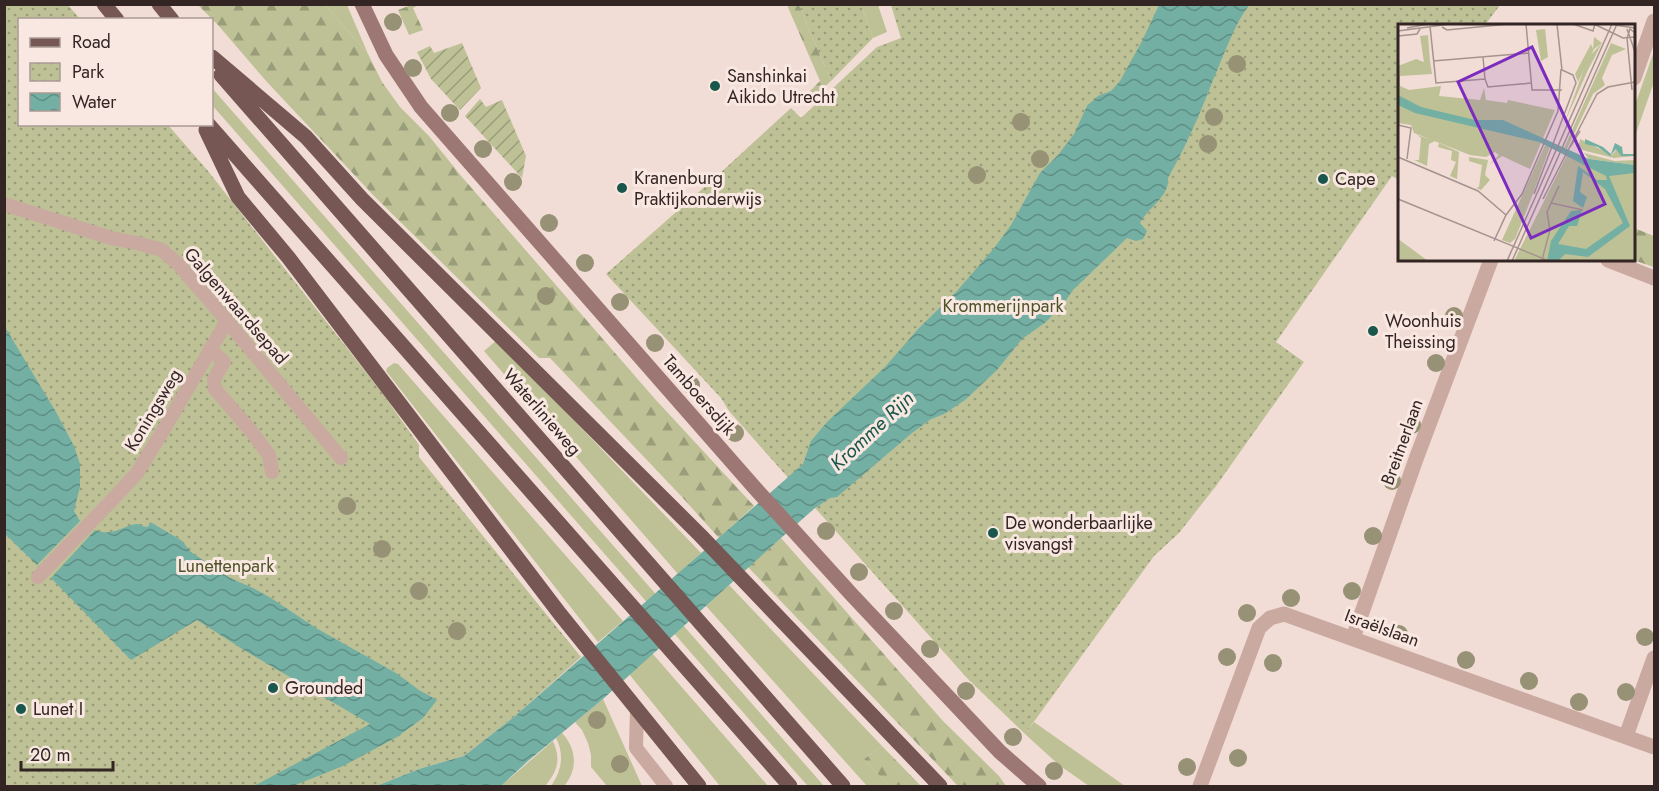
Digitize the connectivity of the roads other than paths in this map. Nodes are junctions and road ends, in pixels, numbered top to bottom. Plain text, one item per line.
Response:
1 (104, 4) edge
2 (159, 4) edge
3 (362, 4) edge
4 (115, 18) edge
5 (170, 18) edge
6 (1654, 21) edge
7 (213, 58) edge
8 (213, 65) edge
9 (1635, 75) edge
10 (205, 126) edge
11 (210, 126) edge
12 (4, 204) edge
13 (1491, 261) edge
14 (1611, 261) edge
15 (1654, 278) edge
16 (227, 321) junction
17 (210, 349) junction
18 (341, 458) dead end
19 (272, 472) dead end
20 (38, 577) dead end
21 (1353, 638) junction
22 (1654, 658) edge
23 (634, 706) junction
24 (1626, 736) junction
25 (1654, 747) edge
26 (666, 786) edge
27 (699, 786) edge
28 (790, 786) edge
29 (843, 786) edge
30 (940, 786) edge
31 (1039, 786) edge
32 (1200, 786) edge

1 - 4 main road
2 - 5 main road
3 - 31 street, Tamboersdijk
6 - 9 street
7 - 30 main road
8 - 29 main road, Waterlinieweg
10 - 23 main road
11 - 28 main road
12 - 16 lane, Galgenwaardsepad
13 - 21 street, Breitnerlaan
14 - 15 street
16 - 17 lane, Koningsweg
16 - 18 lane, Galgenwaardsepad
17 - 19 lane
17 - 20 lane, Koningsweg
21 - 24 street, Israëlslaan
21 - 32 street, Israëlslaan
22 - 24 street
23 - 26 lane
23 - 27 main road
24 - 25 street, Israëlslaan

